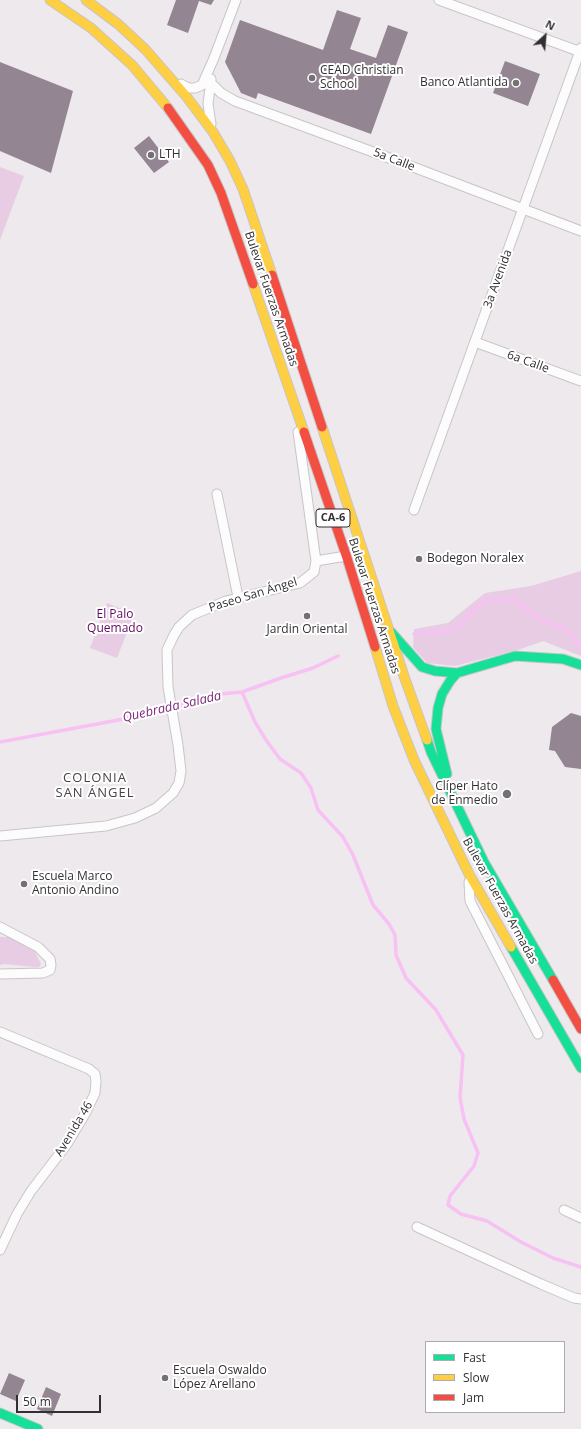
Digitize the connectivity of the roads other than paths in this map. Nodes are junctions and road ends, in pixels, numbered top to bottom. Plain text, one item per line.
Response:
1 (50, 0) edge
2 (86, 0) edge
3 (236, 0) edge
4 (439, 0) edge
5 (581, 50) edge
6 (214, 58) junction
7 (169, 75) junction
8 (211, 83) junction
9 (213, 132) junction
10 (523, 209) junction
11 (581, 231) edge
12 (475, 342) junction
13 (581, 381) edge
14 (294, 403) junction
15 (217, 494) dead end
16 (414, 510) dead end
17 (346, 556) junction
18 (316, 561) junction
19 (238, 597) junction
20 (390, 630) junction
21 (581, 665) edge
22 (457, 673) junction
23 (453, 798) junction
24 (0, 836) edge
25 (469, 874) junction
26 (0, 927) edge
27 (0, 974) edge
28 (581, 1029) edge
29 (0, 1032) edge
30 (538, 1034) dead end
31 (581, 1068) edge
32 (564, 1210) dead end
33 (581, 1218) edge
34 (417, 1227) dead end
35 (0, 1250) edge
36 (581, 1299) edge
37 (0, 1413) edge
38 (38, 1429) edge

1 - 14 main road, Bulevar Fuerzas Armadas / CA-6
2 - 7 main road, Bulevar Fuerzas Armadas / CA-6
3 - 6 street
4 - 5 street
5 - 10 street, 3a Avenida
6 - 7 street
6 - 8 street
7 - 9 main road, Bulevar Fuerzas Armadas / CA-6
8 - 9 street
8 - 10 street, 5a Calle
9 - 20 main road, Bulevar Fuerzas Armadas / CA-6
10 - 11 street, 5a Calle
10 - 12 street, 3a Avenida
12 - 13 street, 6a Calle
12 - 16 street, 3a Avenida
14 - 17 main road, Bulevar Fuerzas Armadas / CA-6
14 - 18 street
15 - 19 street
17 - 18 street
17 - 25 main road, Bulevar Fuerzas Armadas / CA-6
18 - 19 street, Paseo San Ángel
19 - 24 street, Paseo San Ángel
20 - 22 main road
20 - 23 main road, Bulevar Fuerzas Armadas / CA-6
21 - 22 main road
22 - 23 main road
23 - 28 main road, Bulevar Fuerzas Armadas / CA-6
25 - 30 street
25 - 31 main road, Bulevar Fuerzas Armadas / CA-6
26 - 27 street
29 - 35 street, Avenida 46
32 - 33 street
34 - 36 street
37 - 38 main road

